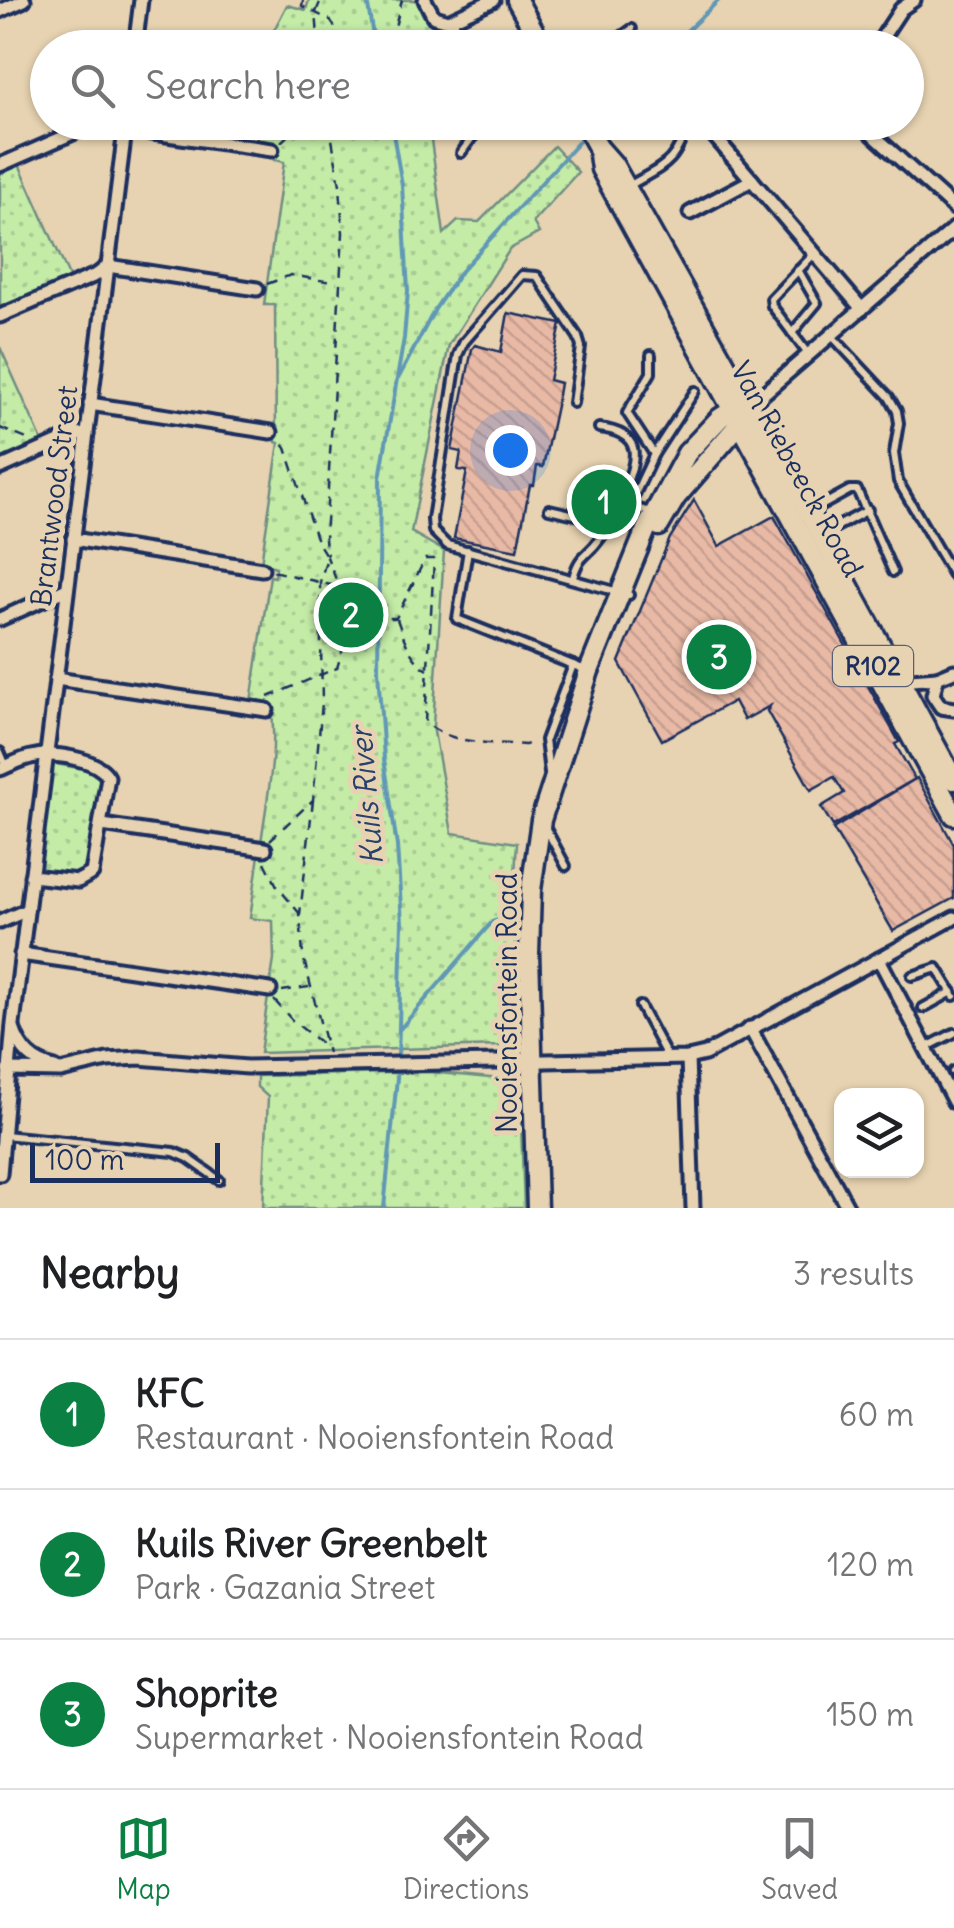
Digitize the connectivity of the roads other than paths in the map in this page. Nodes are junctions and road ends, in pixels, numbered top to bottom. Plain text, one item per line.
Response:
1 (24, 0) edge
2 (141, 0) edge
3 (426, 0) edge
4 (493, 0) edge
5 (517, 0) edge
6 (914, 0) edge
7 (0, 11) edge
8 (455, 20) junction
9 (137, 30) edge
10 (455, 30) edge
11 (533, 30) edge
12 (887, 30) edge
13 (57, 140) edge
14 (123, 140) edge
15 (211, 140) edge
16 (470, 140) edge
17 (594, 140) edge
18 (682, 140) edge
19 (718, 140) edge
20 (879, 140) edge
21 (598, 147) junction
22 (272, 150) road end
23 (461, 152) dead end
24 (0, 165) edge
25 (752, 180) junction
26 (626, 188) junction
27 (954, 208) edge
28 (690, 213) dead end
29 (954, 229) edge
30 (815, 254) junction
31 (108, 266) junction
32 (798, 270) junction
33 (257, 289) road end
34 (862, 308) junction
35 (0, 316) edge
36 (792, 332) junction
37 (831, 336) junction
38 (650, 355) dead end
39 (808, 355) junction
40 (694, 392) dead end
41 (573, 403) dead end
42 (90, 404) junction
43 (746, 409) junction
44 (598, 428) dead end
45 (272, 432) road end
46 (86, 435) junction
47 (654, 454) junction
48 (0, 468) edge
49 (618, 504) junction
50 (629, 506) junction
51 (549, 510) dead end
52 (868, 510) junction
53 (809, 512) junction
54 (654, 513) junction
55 (610, 522) junction
56 (628, 526) dead end
57 (821, 534) junction
58 (73, 540) junction
59 (468, 550) junction
60 (262, 569) road end
61 (894, 572) dead end
62 (954, 577) edge
63 (573, 578) junction
64 (67, 589) junction
65 (624, 594) junction
66 (0, 619) edge
67 (581, 668) junction
68 (954, 671) edge
69 (897, 675) junction
70 (936, 678) junction
71 (56, 679) junction
72 (954, 709) edge
73 (262, 710) road end
74 (567, 744) junction
75 (0, 752) edge
76 (46, 756) junction
77 (3, 768) edge
78 (954, 780) edge
79 (552, 786) junction
80 (954, 816) edge
81 (541, 820) junction
82 (102, 825) junction
83 (266, 849) road end
84 (566, 866) dead end
85 (31, 876) junction
86 (27, 910) junction
87 (954, 918) edge
88 (0, 922) edge
89 (21, 954) junction
90 (880, 959) junction
91 (912, 976) dead end
92 (270, 990) road end
93 (953, 994) edge
94 (640, 1006) dead end
95 (923, 1008) dead end
96 (12, 1024) junction
97 (750, 1028) junction
98 (954, 1034) edge
99 (926, 1048) junction
100 (688, 1058) junction
101 (668, 1059) junction
102 (531, 1061) junction
103 (75, 1067) junction
104 (8, 1070) junction
105 (3, 1101) edge
106 (954, 1102) edge
107 (4, 1135) junction
108 (0, 1174) edge
109 (218, 1180) dead end
110 (537, 1208) edge
111 (693, 1208) edge
112 (848, 1208) edge

1 - 7 street
2 - 9 street
3 - 8 street
4 - 8 street
5 - 11 main road
6 - 12 street
8 - 10 lane
13 - 24 street
14 - 31 street, Brantwood Street
15 - 22 street
16 - 23 lane
17 - 21 main road, Van Riebeeck Road / R102
18 - 26 lane
19 - 25 street
20 - 27 street
21 - 26 main road, Van Riebeeck Road / R102
21 - 43 main road, Van Riebeeck Road / R102
25 - 28 street
25 - 30 street
26 - 43 main road, Van Riebeeck Road / R102
29 - 34 street
30 - 32 lane
30 - 34 street
31 - 33 street
31 - 35 street
31 - 42 street, Brantwood Street
32 - 36 lane
32 - 36 lane
34 - 37 street
36 - 39 lane
37 - 39 street
37 - 62 lane
38 - 47 lane
39 - 43 street
40 - 47 lane
41 - 59 lane
42 - 45 street
42 - 46 street, Brantwood Street
43 - 53 main road, Van Riebeeck Road / R102
43 - 54 main road, Nooiensfontein Road
43 - 65 main road, Nooiensfontein Road
43 - 80 main road, Van Riebeeck Road / R102
44 - 49 lane
46 - 48 street
46 - 58 street, Brantwood Street
47 - 50 lane
49 - 50 lane
49 - 55 lane
50 - 54 lane
51 - 55 lane
52 - 53 lane
52 - 57 lane
52 - 61 lane
53 - 57 main road, Van Riebeeck Road / R102
54 - 65 main road, Nooiensfontein Road
55 - 56 lane
55 - 63 lane
57 - 69 main road, Van Riebeeck Road / R102
58 - 60 street
58 - 64 street, Brantwood Street
59 - 63 lane
59 - 67 lane
63 - 65 lane
64 - 66 street
64 - 71 street, Brantwood Street
65 - 67 main road, Nooiensfontein Road
65 - 74 main road, Nooiensfontein Road
67 - 74 main road, Nooiensfontein Road
67 - 79 lane
68 - 70 street
69 - 70 street
69 - 78 main road, Van Riebeeck Road / R102
70 - 72 street
71 - 73 street
71 - 76 street, Brantwood Street
74 - 79 main road, Nooiensfontein Road
75 - 77 lane
76 - 77 street
76 - 82 street
76 - 85 street, Brantwood Street
79 - 81 main road, Nooiensfontein Road
81 - 84 lane
81 - 102 main road, Nooiensfontein Road
82 - 83 street
82 - 85 street
85 - 86 street, Brantwood Street
86 - 88 street
86 - 89 street, Brantwood Street
87 - 90 street
89 - 92 street
89 - 96 street, Brantwood Street
90 - 97 street
90 - 99 street
91 - 93 lane
93 - 95 lane
94 - 101 lane
96 - 103 street
96 - 104 street, Brantwood Street
97 - 100 street
97 - 112 street
98 - 99 lane
99 - 106 street
100 - 101 street
100 - 111 street
101 - 102 street
102 - 103 street
102 - 110 main road, Nooiensfontein Road
103 - 104 street
104 - 105 street, Brantwood Street
105 - 107 street, Brantwood Street
107 - 108 street, Brantwood Street
107 - 109 lane

